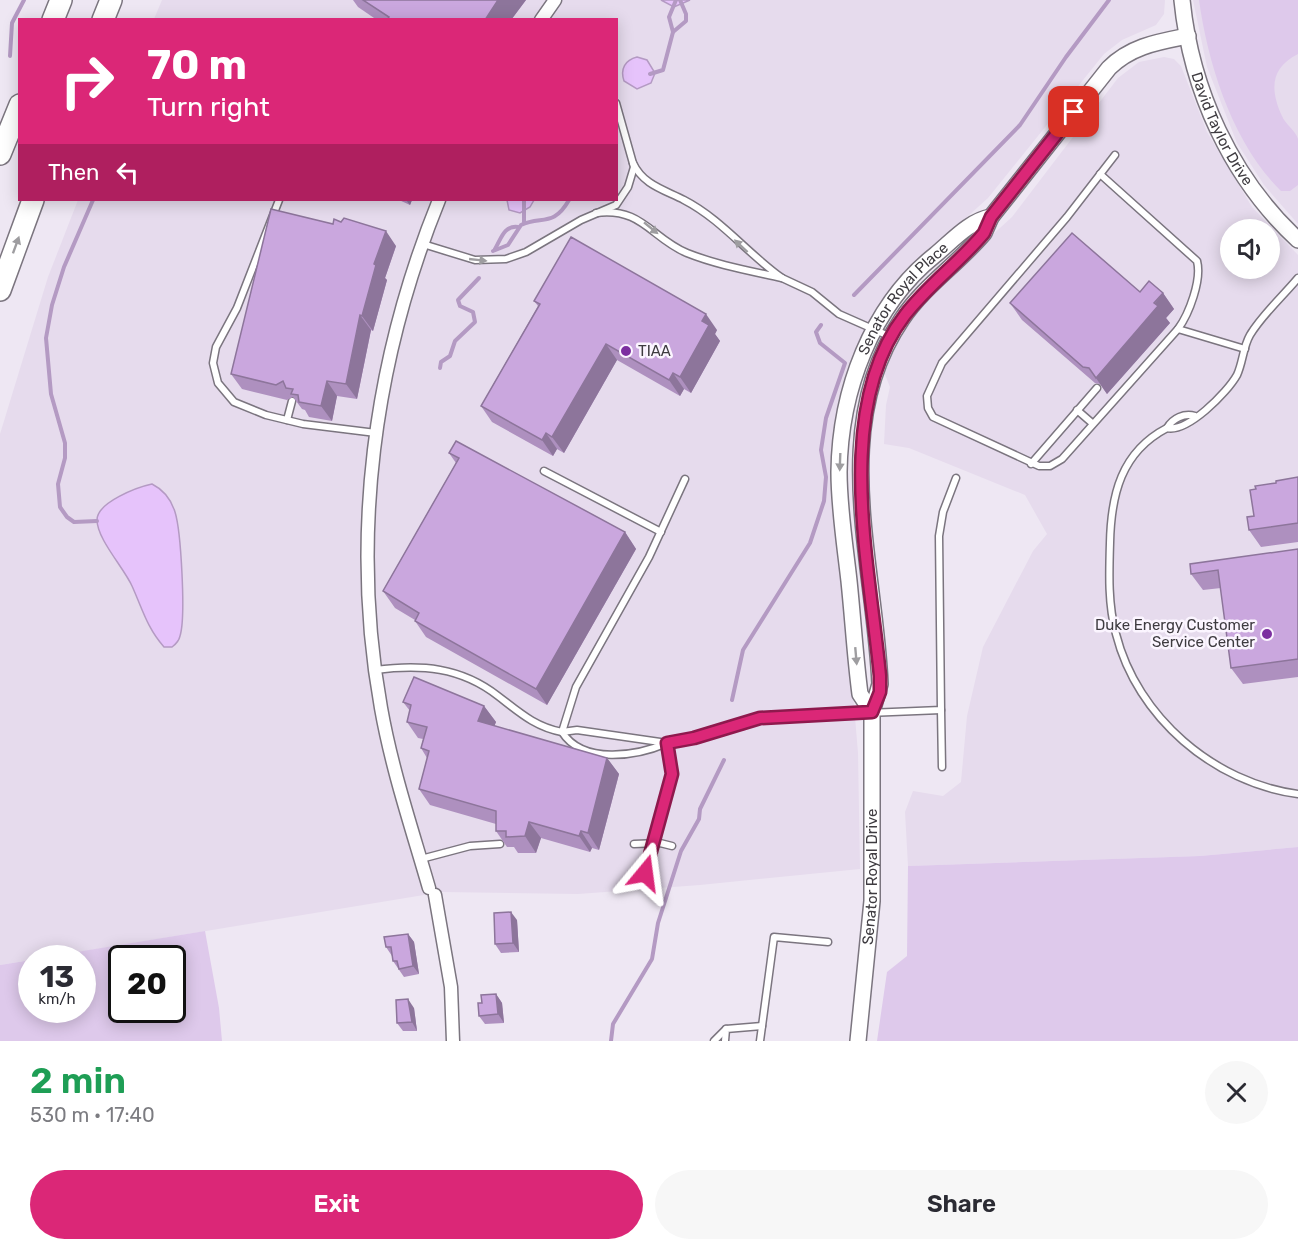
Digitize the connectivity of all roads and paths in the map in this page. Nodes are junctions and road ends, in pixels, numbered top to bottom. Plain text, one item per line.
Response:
1 (61, 0) edge
2 (111, 0) edge
3 (555, 0) edge
4 (1182, 0) edge
5 (54, 18) edge
6 (104, 18) edge
7 (542, 18) edge
8 (1188, 36) junction
9 (18, 110) edge
10 (618, 111) edge
11 (0, 154) edge
12 (1115, 154) dead end
13 (633, 163) junction
14 (1100, 174) junction
15 (33, 201) edge
16 (279, 201) edge
17 (439, 201) edge
18 (596, 213) junction
19 (991, 217) junction
20 (1298, 240) edge
21 (422, 244) junction
22 (782, 278) junction
23 (1298, 278) edge
24 (0, 290) edge
25 (873, 329) junction
26 (1178, 329) junction
27 (891, 337) junction
28 (1245, 349) junction
29 (1097, 387) edge
30 (292, 401) edge
31 (847, 404) joint
32 (1077, 411) junction
33 (287, 420) junction
34 (1092, 423) junction
35 (863, 425) joint
36 (376, 433) junction
37 (1032, 464) junction
38 (544, 471) dead end
39 (956, 478) dead end
40 (685, 479) dead end
41 (661, 532) junction
42 (375, 670) junction
43 (941, 710) junction
44 (872, 712) junction
45 (562, 732) junction
46 (667, 743) junction
47 (942, 766) dead end
48 (1298, 794) edge
49 (500, 844) edge
50 (634, 844) dead end
51 (653, 844) junction
52 (672, 846) dead end
53 (421, 859) junction
54 (645, 873) dead end
55 (828, 942) dead end
56 (762, 1026) junction
57 (726, 1029) junction
58 (453, 1041) edge
59 (714, 1041) edge
60 (725, 1041) edge
61 (760, 1041) edge
62 (858, 1041) edge

1 - 5 highway
2 - 6 highway
3 - 7 street
4 - 8 street, David Taylor Drive
8 - 19 street, Senator Royal Place
8 - 20 street, David Taylor Drive
9 - 11 highway
10 - 13 lane
12 - 14 lane
13 - 18 lane
22 -> 13 lane
14 - 26 lane
14 - 37 lane
24 -> 15 highway
16 - 33 lane
17 - 21 street
21 -> 18 lane
18 -> 22 lane
19 - 25 street, Senator Royal Place
19 - 27 street, Senator Royal Place
21 - 36 street
22 - 25 lane
23 - 28 lane
25 - 27 lane
25 - 31 street, Senator Royal Place
26 - 28 lane
26 - 34 lane
27 - 35 street, Senator Royal Place
28 - 48 lane
29 - 32 lane
30 - 33 lane
31 -> 44 street, Senator Royal Drive
32 - 34 lane
32 - 37 lane
33 - 36 lane
34 - 37 lane
35 - 44 street, Senator Royal Drive
36 - 42 street
38 - 41 lane
39 - 43 lane
40 - 41 lane
41 - 45 lane
42 - 45 lane
42 - 53 street
43 - 44 lane
43 - 47 lane
44 - 46 lane
44 - 62 street, Senator Royal Drive
45 - 46 lane
45 - 46 lane
46 - 51 lane
49 - 53 lane
50 - 51 lane
51 - 52 lane
51 - 54 lane
53 - 58 street
55 - 56 lane
56 - 57 lane
56 - 61 lane
57 - 59 lane
57 - 60 lane

